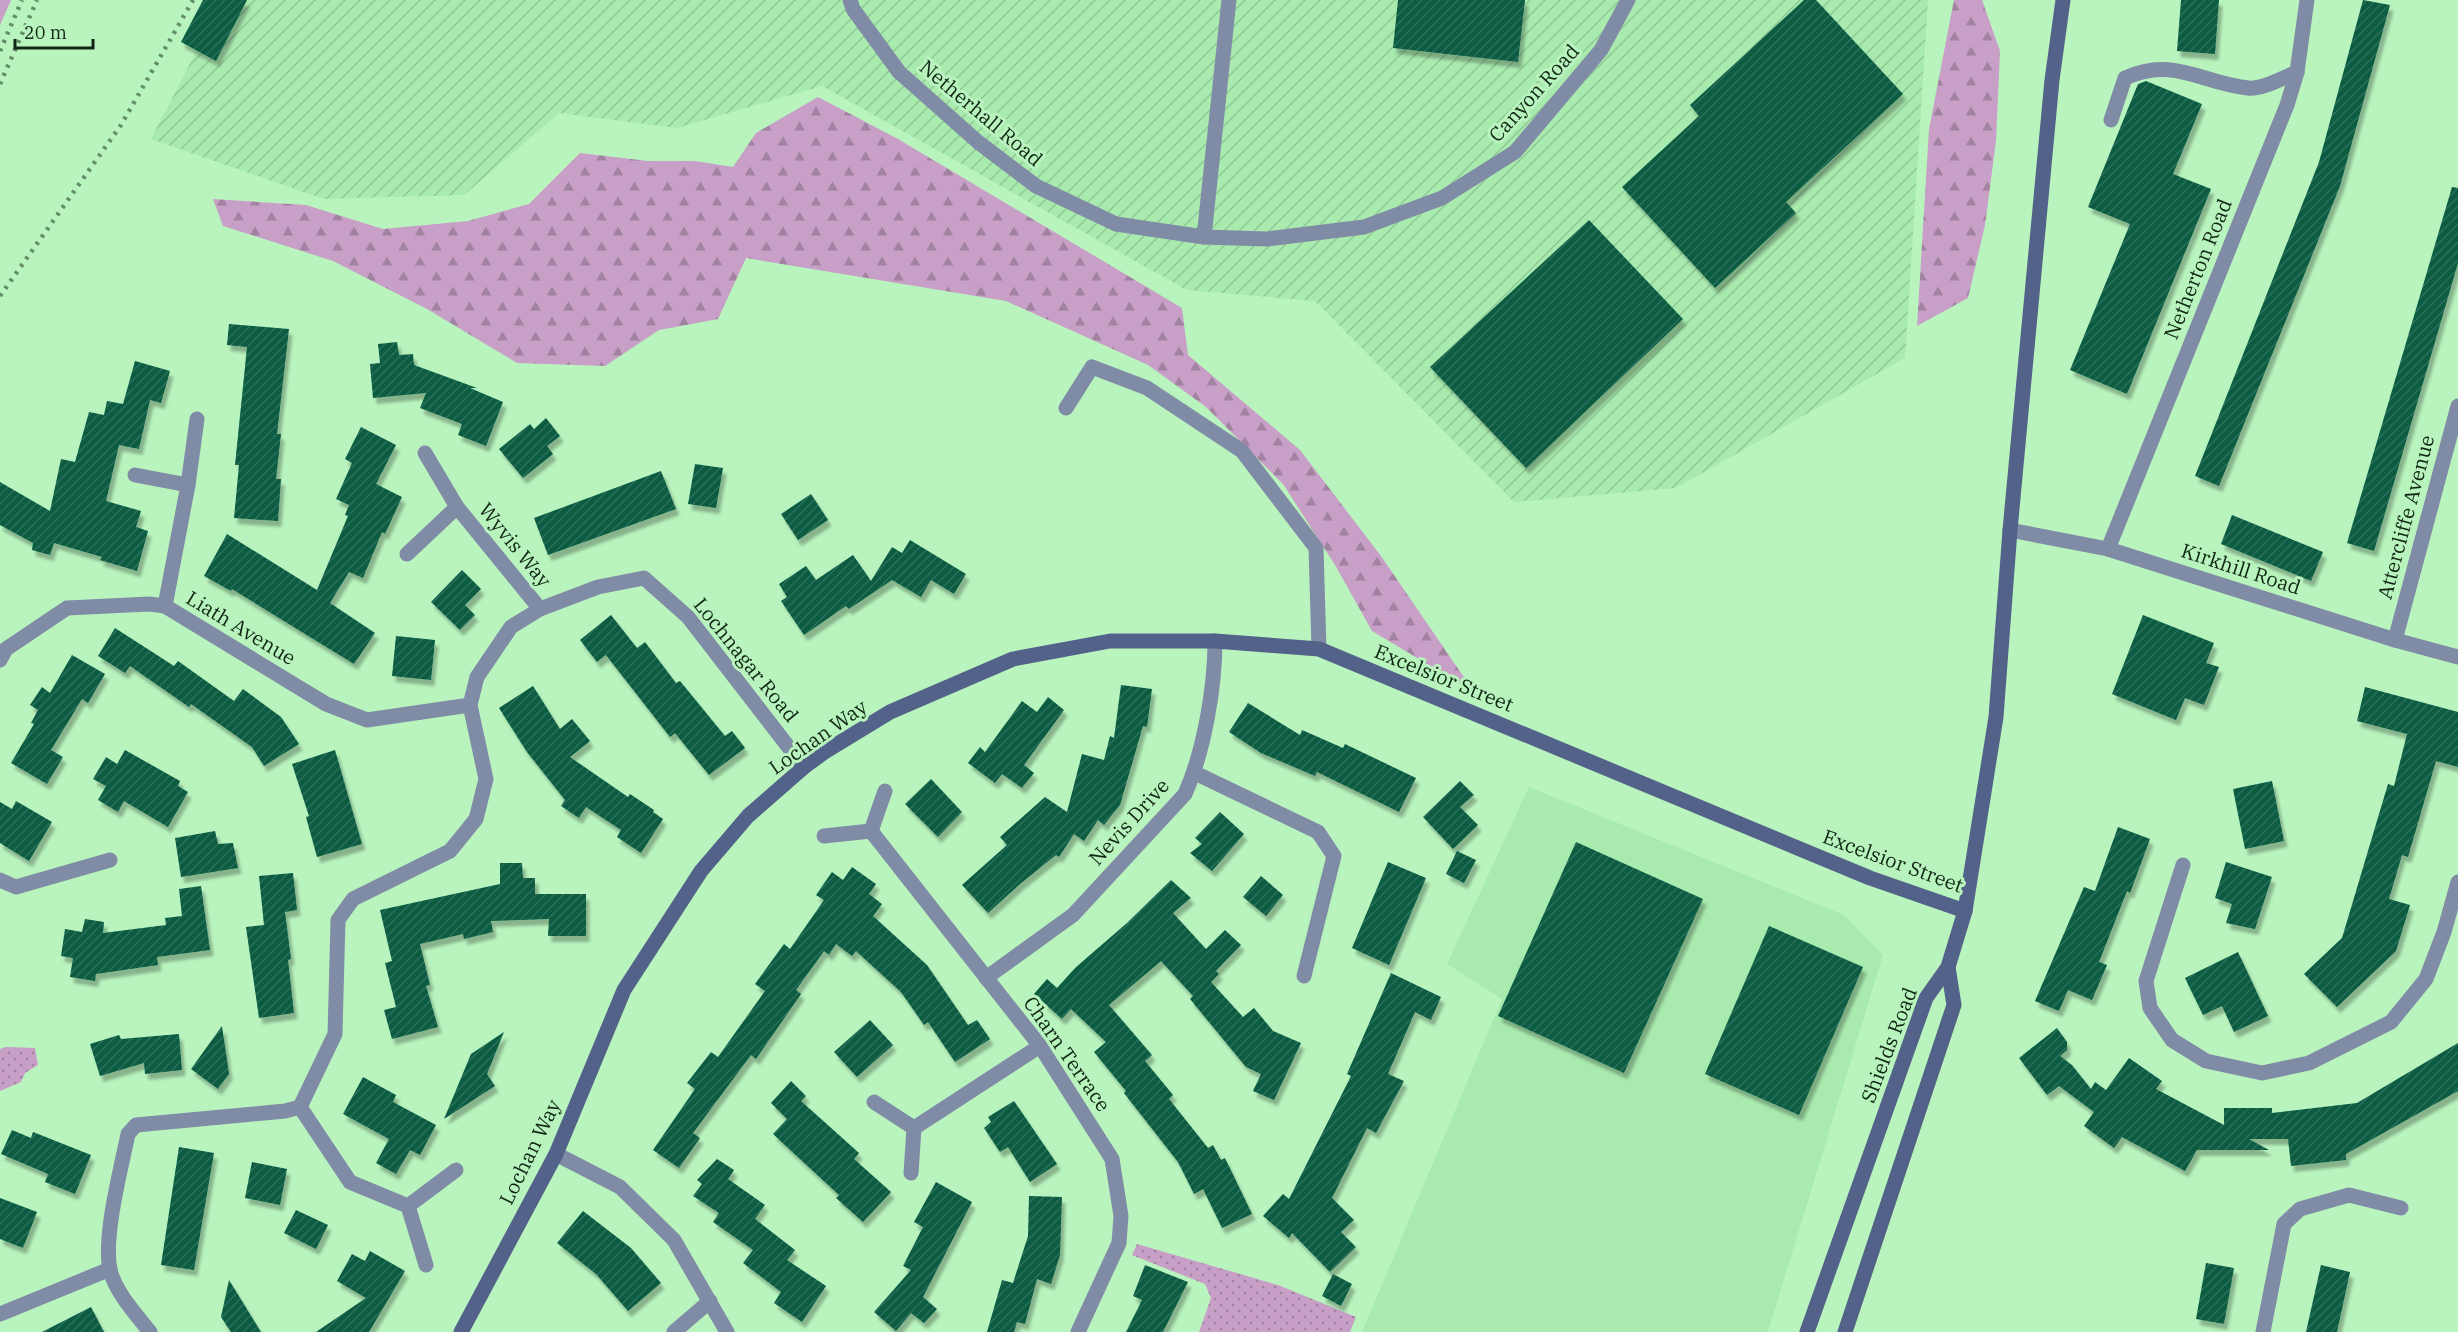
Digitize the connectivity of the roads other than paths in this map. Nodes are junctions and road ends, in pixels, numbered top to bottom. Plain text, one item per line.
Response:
1 (850, 0) edge
2 (1229, 0) edge
3 (1628, 0) edge
4 (2063, 0) edge
5 (2307, 0) edge
6 (2297, 72) junction
7 (2111, 120) dead end
8 (1116, 224) joint
9 (1204, 237) junction
10 (2458, 406) edge
11 (1066, 408) dead end
12 (197, 419) dead end
13 (425, 453) dead end
14 (135, 475) dead end
15 (188, 485) junction
16 (457, 507) junction
17 (2010, 530) junction
18 (2108, 549) junction
19 (407, 554) dead end
20 (165, 606) junction
21 (540, 609) junction
22 (2395, 640) junction
23 (1215, 641) junction
24 (1319, 649) junction
25 (2458, 657) edge
26 (0, 660) edge
27 (470, 705) junction
28 (804, 767) junction
29 (1194, 772) junction
30 (885, 791) dead end
31 (871, 831) junction
32 (824, 836) dead end
33 (110, 860) dead end
34 (2183, 865) dead end
35 (0, 880) edge
36 (2458, 882) edge
37 (1965, 911) junction
38 (1948, 967) junction
39 (1304, 975) dead end
40 (986, 978) junction
41 (1040, 1046) junction
42 (874, 1102) dead end
43 (300, 1107) junction
44 (914, 1128) junction
45 (556, 1154) junction
46 (456, 1170) dead end
47 (911, 1173) dead end
48 (408, 1206) junction
49 (2401, 1208) dead end
50 (426, 1265) dead end
51 (110, 1269) junction
52 (710, 1301) junction
53 (0, 1314) edge
54 (150, 1332) edge
55 (461, 1332) edge
56 (674, 1332) edge
57 (727, 1332) edge
58 (1078, 1332) edge
59 (1807, 1332) edge
60 (1845, 1332) edge
61 (2263, 1332) edge

1 - 8 street, Netherhall Road
2 - 9 street
3 - 9 street, Canyon Road
4 - 17 street
5 - 6 street, Netherton Road
6 - 7 street
6 - 18 street, Netherton Road
8 - 9 street, Canyon Road
10 - 22 street, Attercliffe Avenue
11 - 24 street
12 - 15 street
13 - 16 street, Wyvis Way
14 - 15 street
15 - 20 street
16 - 19 street, Wyvis Way
16 - 21 street, Wyvis Way
17 - 18 street, Kirkhill Road
17 - 37 street
18 - 22 street, Kirkhill Road
20 - 26 street, Liath Avenue
20 - 27 street, Liath Avenue
21 - 27 street, Lochnagar Road
21 - 28 street, Lochnagar Road
22 - 25 street, Kirkhill Road
23 - 24 street, Lochan Way
23 - 28 street, Lochan Way
23 - 29 street, Nevis Drive
24 - 37 street, Excelsior Street
27 - 43 street, Lochnagar Road
28 - 45 street, Lochan Way
29 - 39 street
29 - 40 street, Nevis Drive
30 - 31 street
31 - 32 street
31 - 40 street, Charn Terrace
33 - 35 street
34 - 36 street
37 - 38 street
38 - 59 street, Shields Road
38 - 60 street
40 - 41 street, Charn Terrace
41 - 44 street
41 - 58 street, Charn Terrace
42 - 44 street
43 - 48 street
43 - 51 street
44 - 47 street
45 - 52 street
45 - 55 street, Lochan Way
46 - 48 street
48 - 50 street
49 - 61 street
51 - 53 street
51 - 54 street
52 - 56 street
52 - 57 street

